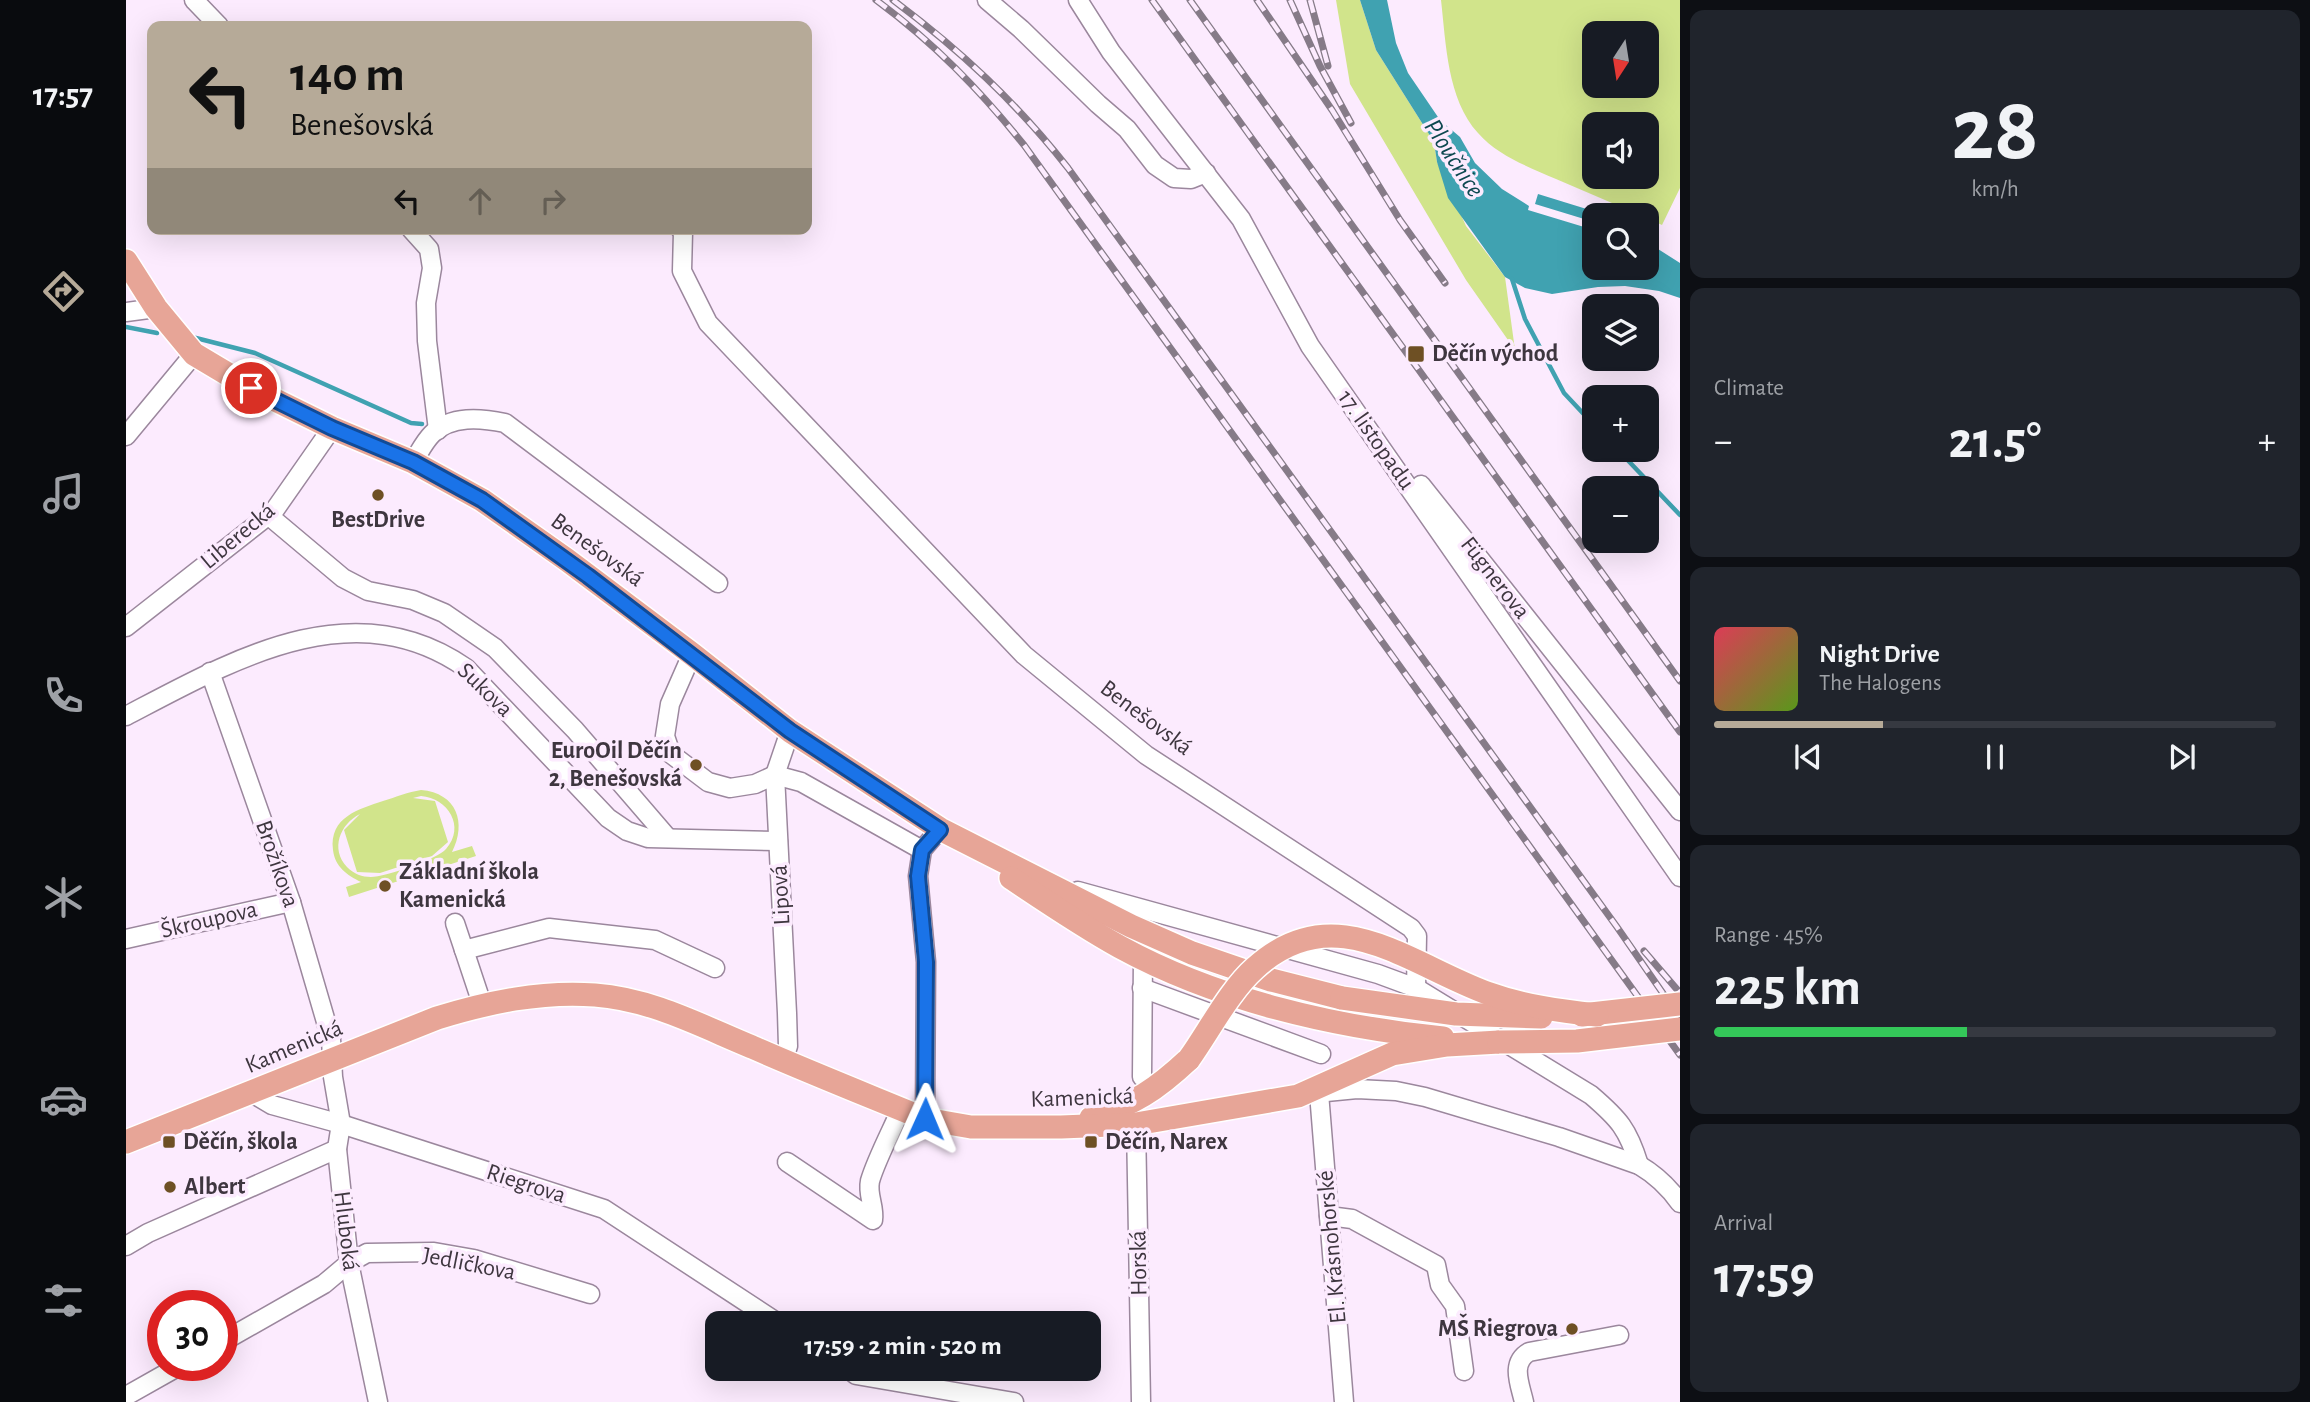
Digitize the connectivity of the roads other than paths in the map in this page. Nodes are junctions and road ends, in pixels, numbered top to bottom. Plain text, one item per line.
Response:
1 (194, 0) edge
2 (987, 0) edge
3 (1079, 0) edge
4 (214, 21) edge
5 (1206, 173) junction
6 (416, 235) edge
7 (683, 235) edge
8 (126, 261) edge
9 (156, 308) junction
10 (126, 312) edge
11 (1310, 345) junction
12 (194, 354) junction
13 (332, 428) junction
14 (439, 430) junction
15 (126, 436) edge
16 (413, 462) junction
17 (268, 515) junction
18 (718, 583) dead end
19 (126, 627) edge
20 (692, 654) junction
21 (210, 672) junction
22 (126, 716) edge
23 (790, 731) junction
24 (775, 775) junction
25 (1680, 811) edge
26 (940, 830) junction
27 (668, 838) junction
28 (778, 841) junction
29 (922, 850) junction
30 (1680, 877) edge
31 (1046, 882) junction
32 (291, 902) junction
33 (455, 923) dead end
34 (126, 939) edge
35 (464, 950) junction
36 (1143, 957) junction
37 (715, 968) dead end
38 (1142, 988) junction
39 (1416, 988) junction
40 (482, 1004) junction
41 (1680, 1004) edge
42 (1597, 1015) junction
43 (1680, 1029) edge
44 (1499, 1042) junction
45 (1321, 1054) dead end
46 (332, 1059) junction
47 (783, 1060) junction
48 (1142, 1077) dead end
49 (251, 1093) junction
50 (1309, 1094) junction
51 (901, 1109) junction
52 (925, 1119) junction
53 (341, 1124) junction
54 (1136, 1124) junction
55 (1061, 1127) junction
56 (126, 1142) edge
57 (337, 1149) junction
58 (787, 1162) dead end
59 (1639, 1165) junction
60 (1680, 1203) edge
61 (1329, 1216) junction
62 (126, 1246) edge
63 (349, 1263) junction
64 (590, 1294) dead end
65 (760, 1311) edge
66 (238, 1333) edge
67 (1619, 1335) dead end
68 (1464, 1371) dead end
69 (153, 1381) edge
70 (891, 1381) edge
71 (126, 1396) edge
72 (378, 1402) edge
73 (1014, 1402) edge
74 (1141, 1402) edge
75 (1344, 1402) edge
76 (1524, 1402) edge

1 - 4 street
2 - 5 street
3 - 5 street, 17. listopadu
5 - 11 street, 17. listopadu
6 - 14 street
7 - 39 street, Benešovská
8 - 9 main road, Benešovská
9 - 10 street
9 - 12 main road, Benešovská
11 - 25 street, Fügnerova
11 - 30 street, 17. listopadu
12 - 13 main road, Benešovská
12 - 15 street
13 - 16 main road, Benešovská
13 - 17 street, Liberecká
14 - 16 street
14 - 18 street
16 - 20 main road, Benešovská
17 - 19 street, Liberecká
17 - 27 street
20 - 23 main road, Benešovská
20 - 24 street
21 - 22 street, Sukova
21 - 27 street, Sukova
21 - 32 street, Brožíkova
23 - 24 street, Lipová
23 - 26 main road, Benešovská
24 - 28 street, Lipová
24 - 29 street
26 - 29 street
26 - 31 main road, Benešovská
26 - 36 main road
27 - 28 street, Sukova
28 - 47 street, Lipová
29 - 52 street
31 - 39 street, Benešovská
31 - 42 main road, Benešovská, bridge
32 - 34 street, Škroupova
32 - 46 street, Brožíkova
33 - 35 street
35 - 37 street
35 - 40 street
36 - 38 street
36 - 44 main road
38 - 45 street
38 - 48 street
39 - 59 street, Benešovská
40 - 46 main road, Kamenická
40 - 47 main road, Kamenická
41 - 42 main road, bridge
42 - 55 main road, bridge
43 - 44 main road, bridge
44 - 50 main road
46 - 49 main road, Kamenická
46 - 53 street, Hluboká
47 - 51 main road, Kamenická
49 - 53 street, Riegrova
49 - 56 main road, Kamenická
50 - 54 main road, Kamenická
50 - 59 street, Kamenická
50 - 61 street, El. Krásnohorské
51 - 52 main road, Kamenická
51 - 58 street
52 - 55 main road, Kamenická
53 - 57 street, Hluboká
53 - 65 street, Riegrova
54 - 55 main road, Kamenická
54 - 74 street, Horská
57 - 62 street
57 - 63 street, Hluboká
59 - 60 street, Kamenická
61 - 68 street
61 - 75 street, El. Krásnohorské
63 - 64 street, Jedličkova
63 - 66 street
63 - 72 street, Hluboká
67 - 76 street
69 - 71 street
70 - 73 street

